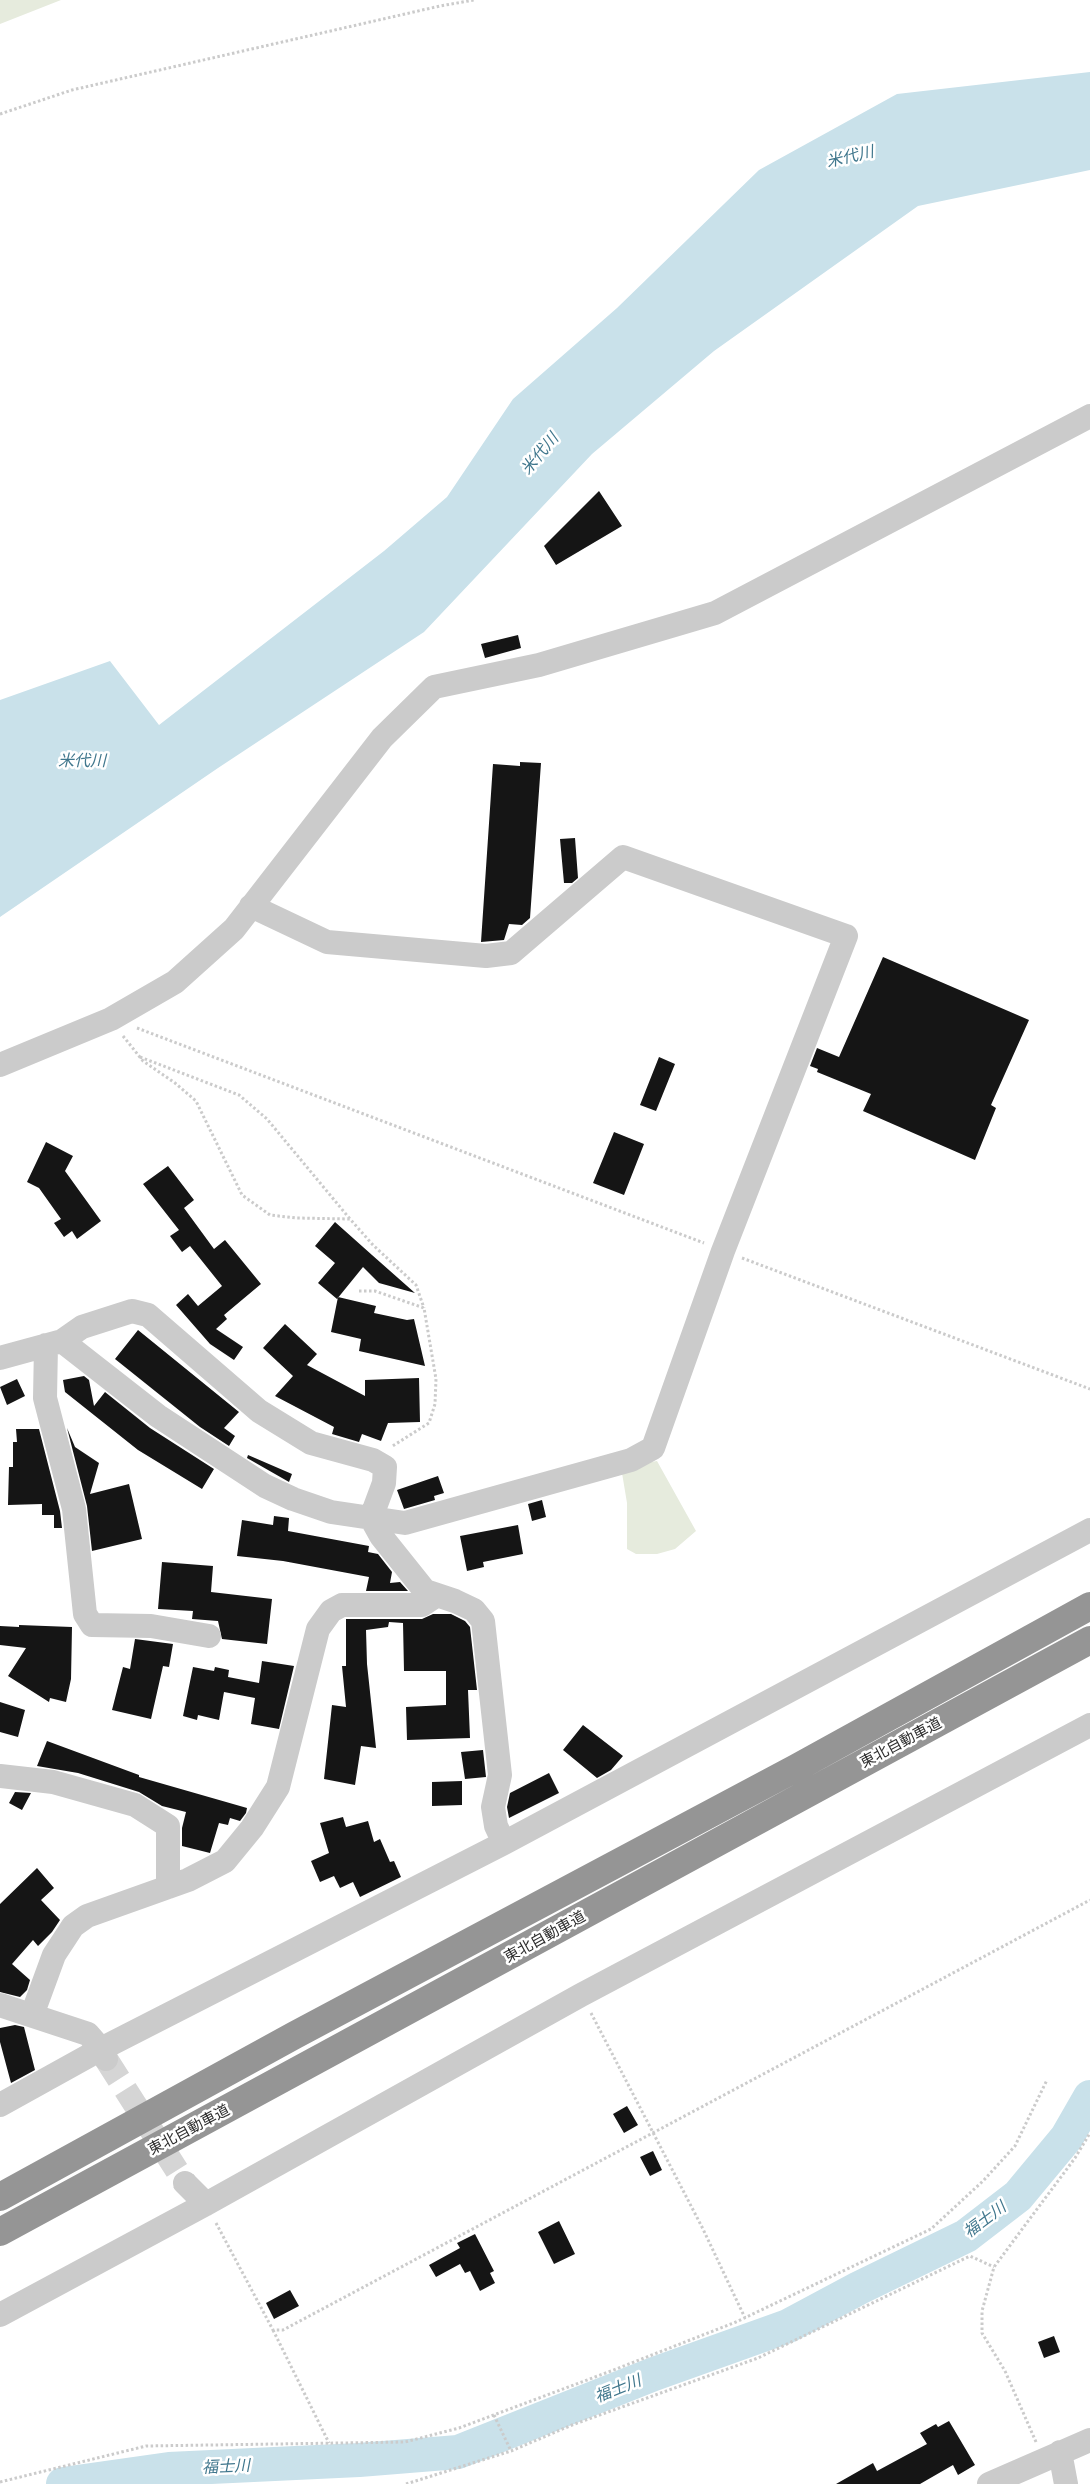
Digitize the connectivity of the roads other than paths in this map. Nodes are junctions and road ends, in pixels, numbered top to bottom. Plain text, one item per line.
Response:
1 (1090, 416) edge
2 (251, 906) junction
3 (0, 1065) edge
4 (54, 1343) junction
5 (0, 1358) edge
6 (371, 1518) junction
7 (1090, 1530) edge
8 (437, 1595) junction
9 (1090, 1606) edge
10 (210, 1636) dead end
11 (1090, 1640) edge
12 (1090, 1724) edge
13 (0, 1776) edge
14 (504, 1843) junction
15 (168, 1887) junction
16 (0, 2005) edge
17 (32, 2015) junction
18 (103, 2054) junction
19 (0, 2105) edge
20 (186, 2183) tunnel mouth
21 (0, 2196) edge
22 (206, 2204) junction
23 (0, 2232) edge
24 (0, 2315) edge
25 (1090, 2440) edge
26 (1052, 2456) junction
27 (988, 2484) edge
28 (1066, 2484) edge

1 - 2 street
2 - 3 street
2 - 6 street
4 - 5 street
4 - 6 street
4 - 6 street
4 - 10 street
6 - 8 street
7 - 14 street
8 - 14 street
8 - 15 street
9 - 21 highway, 東北自動車道
11 - 23 highway, 東北自動車道
12 - 22 street
13 - 15 street
14 - 18 street
15 - 17 street
16 - 17 street
17 - 18 street
18 - 19 street
20 - 22 street
22 - 24 street
25 - 26 street
26 - 27 street
26 - 28 street

